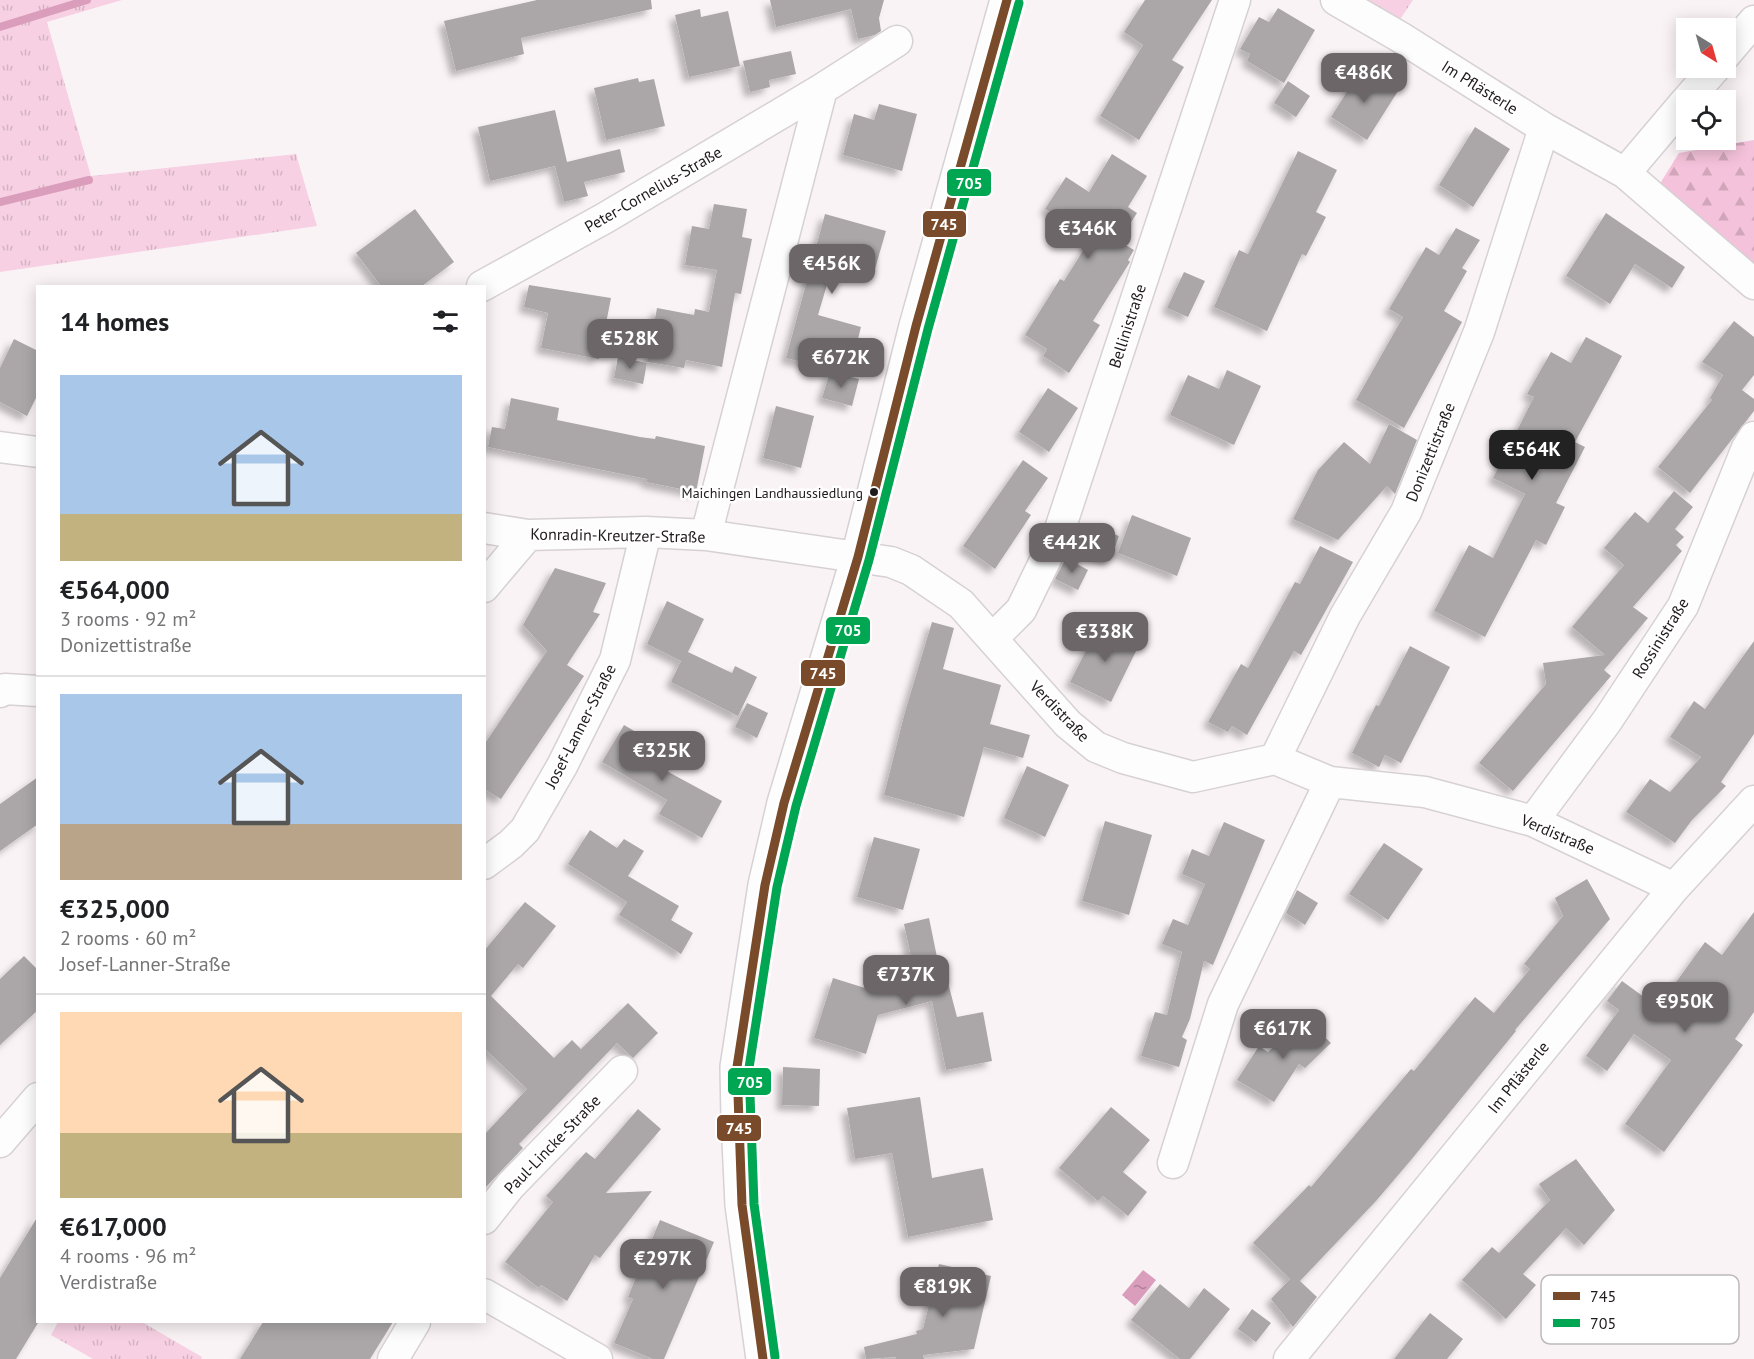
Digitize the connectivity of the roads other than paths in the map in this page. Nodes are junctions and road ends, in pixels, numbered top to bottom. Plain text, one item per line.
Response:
1 (1007, 0) edge
2 (1235, 0) edge
3 (1336, 0) edge
4 (1754, 21) edge
5 (897, 41) dead end
6 (1736, 42) edge
7 (1706, 78) edge
8 (822, 89) junction
9 (1696, 90) edge
10 (1676, 113) edge
11 (1544, 128) junction
12 (1625, 173) junction
13 (1754, 284) edge
14 (484, 285) edge
15 (1754, 437) edge
16 (0, 447) edge
17 (36, 452) edge
18 (486, 528) edge
19 (646, 532) junction
20 (528, 535) junction
21 (706, 535) junction
22 (858, 557) junction
23 (486, 584) edge
24 (993, 638) junction
25 (0, 692) edge
26 (36, 692) edge
27 (1275, 759) junction
28 (1330, 782) junction
29 (1754, 801) edge
30 (1533, 820) junction
31 (486, 863) edge
32 (1674, 888) junction
33 (622, 1071) dead end
34 (36, 1100) edge
35 (0, 1142) edge
36 (1173, 1163) dead end
37 (486, 1216) edge
38 (486, 1295) edge
39 (414, 1323) edge
40 (393, 1359) edge
41 (597, 1359) edge
42 (762, 1359) edge
43 (1289, 1359) edge

1 - 22 main road
2 - 24 street, Bellinistraße
3 - 11 street, Im Pflästerle
4 - 6 street
5 - 8 street, Peter-Cornelius-Straße
7 - 9 street
8 - 14 street, Peter-Cornelius-Straße
8 - 21 street
10 - 12 street
11 - 12 street, Im Pflästerle
11 - 27 street, Donizettistraße
12 - 13 street, Im Pflästerle
15 - 30 street, Rossinistraße
16 - 17 street
18 - 20 street, Konradin-Kreutzer-Straße
19 - 20 street, Konradin-Kreutzer-Straße
19 - 21 street, Konradin-Kreutzer-Straße
19 - 31 street, Josef-Lanner-Straße
20 - 23 street
21 - 22 street, Konradin-Kreutzer-Straße
22 - 24 street, Verdistraße
22 - 42 main road
24 - 27 street, Verdistraße
25 - 26 street
27 - 28 street, Verdistraße
28 - 30 street, Verdistraße
28 - 36 street
29 - 32 street, Im Pflästerle
30 - 32 street, Verdistraße
32 - 43 street, Im Pflästerle
33 - 37 street, Paul-Lincke-Straße
34 - 35 street
38 - 41 street
39 - 40 street

